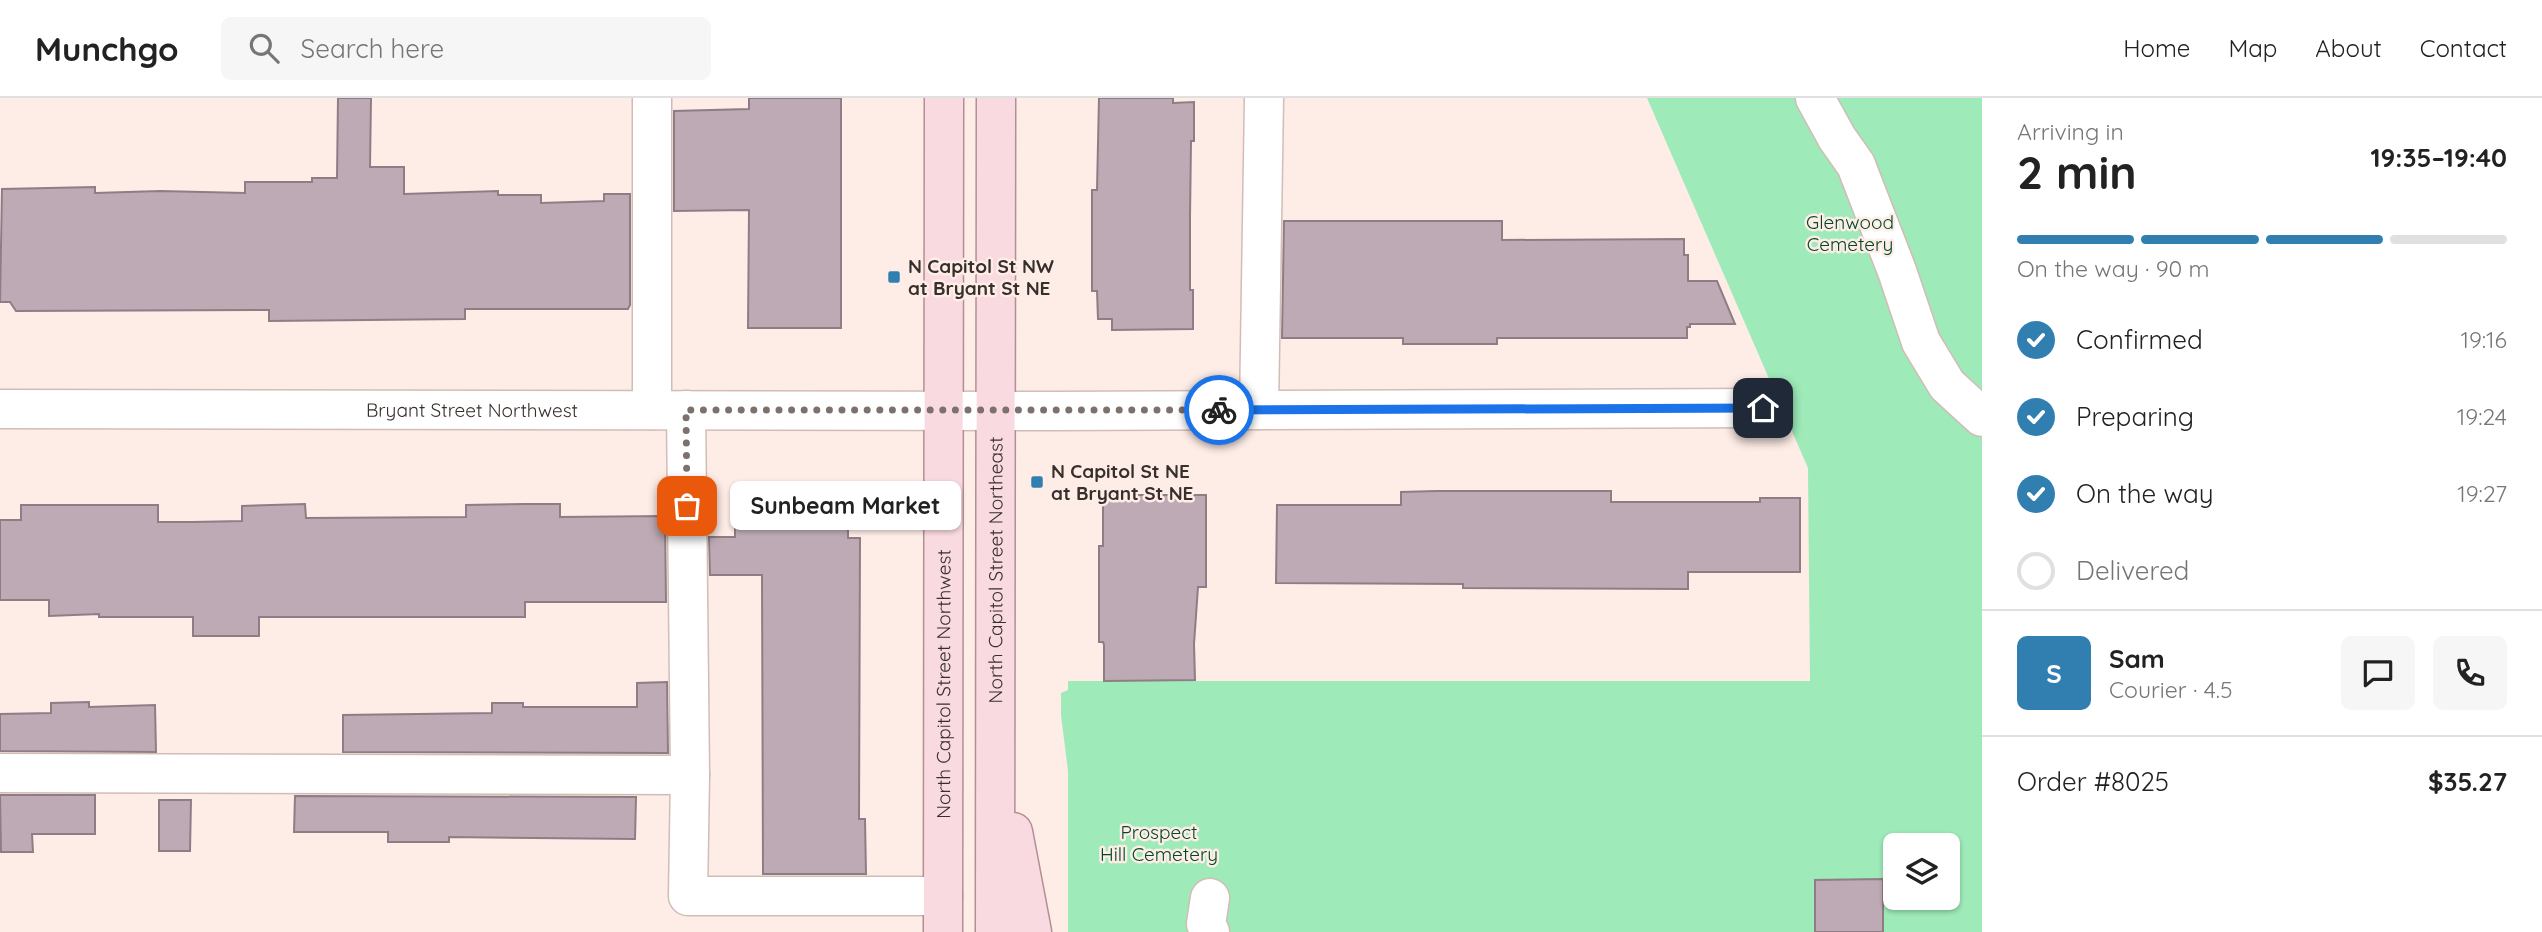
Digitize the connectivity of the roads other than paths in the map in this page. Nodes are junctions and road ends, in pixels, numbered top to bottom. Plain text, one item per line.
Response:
1 (652, 98) edge
2 (944, 98) edge
3 (996, 98) edge
4 (1264, 98) edge
5 (1815, 98) edge
6 (1763, 408) dead end
7 (0, 409) edge
8 (669, 410) junction
9 (945, 410) junction
10 (1259, 410) junction
11 (995, 411) junction
12 (1982, 417) edge
13 (996, 747) junction
14 (0, 773) edge
15 (690, 775) junction
16 (943, 914) edge
17 (995, 932) edge
18 (1032, 932) edge

1 - 8 street
2 - 9 main road, North Capitol Street Northwest
3 - 11 main road, North Capitol Street Northeast
4 - 10 street
5 - 12 street
6 - 10 street, Bryant Street Northwest
7 - 8 street, Bryant Street Northwest
8 - 9 street, Bryant Street Northwest
8 - 15 street
9 - 11 street, Bryant Street Northwest
9 - 16 main road, North Capitol Street Northwest
10 - 11 street, Bryant Street Northwest
11 - 13 main road, North Capitol Street Northeast
13 - 17 main road, North Capitol Street Northeast
13 - 18 main road, North Capitol Street Northeast
14 - 15 street
15 - 16 street

